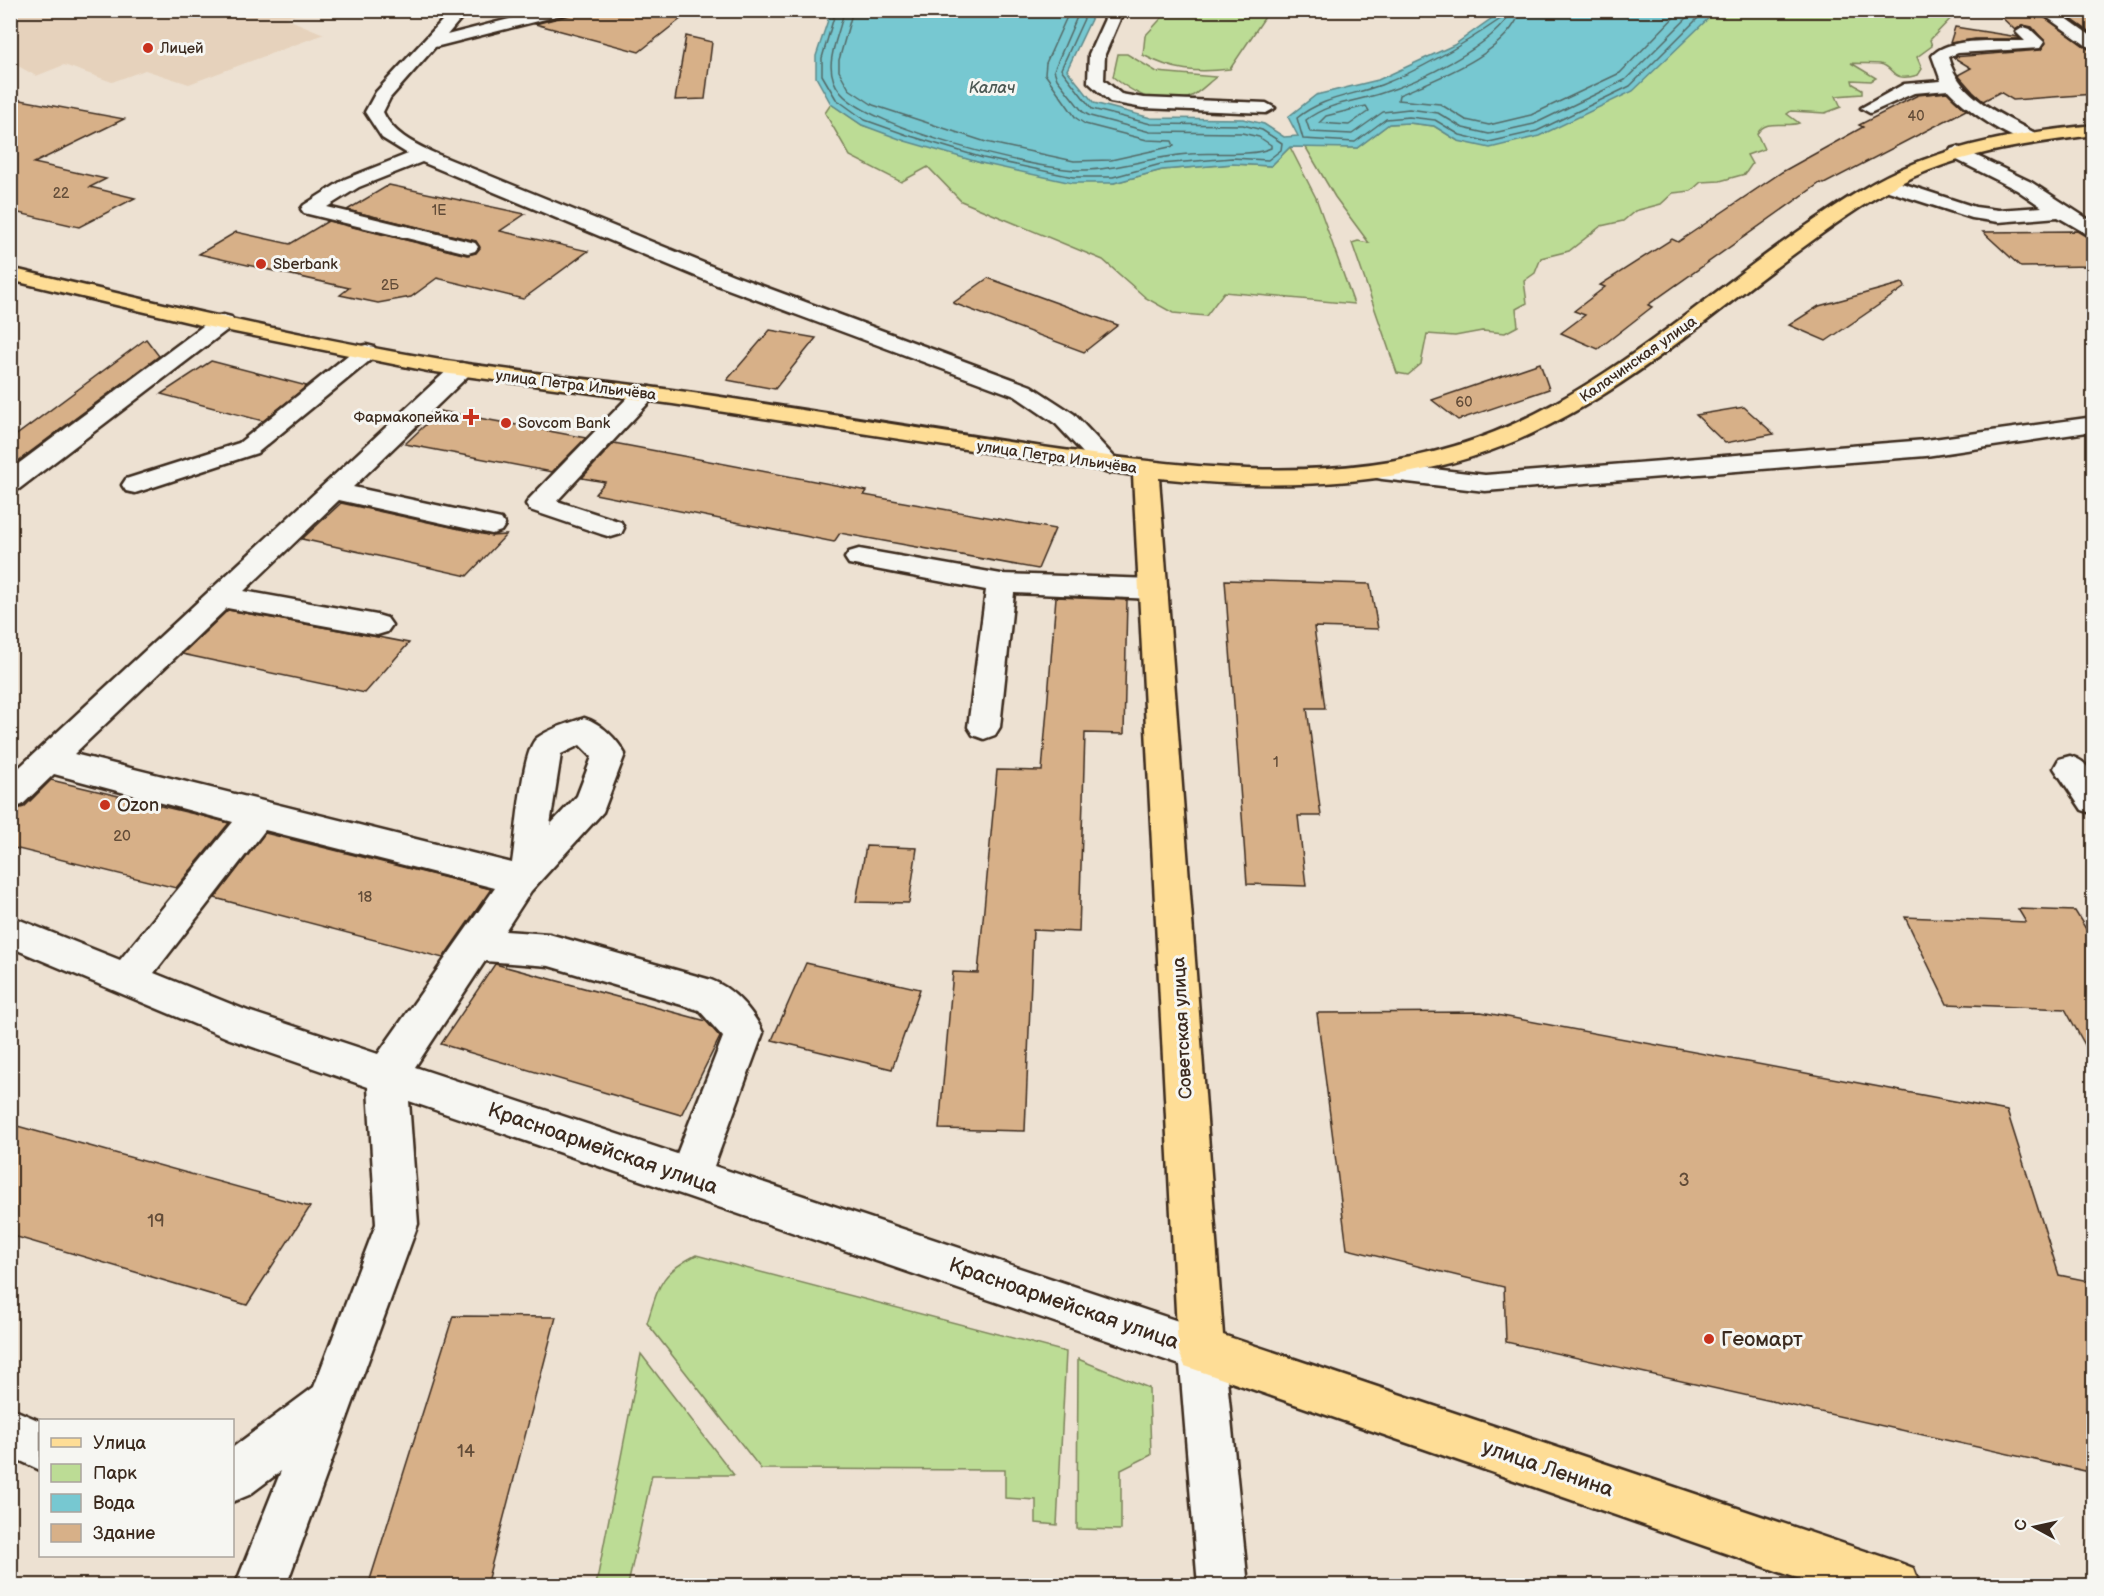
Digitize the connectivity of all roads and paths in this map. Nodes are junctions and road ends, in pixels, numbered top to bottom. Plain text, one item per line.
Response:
1 (461, 10) edge
2 (472, 10) edge
3 (564, 10) edge
4 (1117, 10) edge
5 (2043, 10) edge
6 (528, 22) junction
7 (2024, 32) dead end
8 (430, 44) junction
9 (2094, 46) edge
10 (1950, 85) junction
11 (1266, 108) dead end
12 (1870, 108) dead end
13 (2094, 129) edge
14 (2029, 137) junction
15 (1958, 153) junction
16 (422, 155) junction
17 (1886, 184) junction
18 (2064, 211) junction
19 (2094, 232) edge
20 (468, 247) dead end
21 (10, 274) edge
22 (223, 322) junction
23 (366, 352) junction
24 (461, 370) junction
25 (645, 393) junction
26 (2094, 424) edge
27 (1108, 465) junction
28 (1146, 470) junction
29 (1382, 471) junction
30 (10, 483) edge
31 (135, 485) dead end
32 (333, 491) junction
33 (492, 525) dead end
34 (611, 528) dead end
35 (858, 558) dead end
36 (1001, 583) junction
37 (1154, 589) junction
38 (221, 597) junction
39 (377, 625) dead end
40 (984, 727) dead end
41 (48, 760) junction
42 (2070, 768) dead end
43 (10, 796) edge
44 (2094, 801) edge
45 (258, 815) junction
46 (14, 938) edge
47 (476, 944) junction
48 (127, 979) junction
49 (387, 1075) junction
50 (689, 1177) junction
51 (1201, 1350) junction
52 (331, 1404) junction
53 (10, 1431) edge
54 (39, 1446) edge
55 (234, 1477) edge
56 (260, 1586) edge
57 (1223, 1586) edge
58 (1895, 1586) edge

1 - 8 street
2 - 6 street
3 - 6 street
4 - 11 street
5 - 9 street
6 - 8 street
7 - 10 street
8 - 16 street
10 - 12 street
10 - 14 street
13 - 14 main road, Калачинская улица
14 - 15 main road, Калачинская улица
15 - 17 main road, Калачинская улица
15 - 18 street
16 - 20 street
16 - 27 street
17 - 18 street
17 - 29 main road, Калачинская улица
18 - 19 street
21 - 22 main road, улица Петра Ильичёва
22 - 23 main road, улица Петра Ильичёва
22 - 30 street
23 - 24 main road, улица Петра Ильичёва
23 - 31 street
24 - 25 main road, улица Петра Ильичёва
24 - 32 street
25 - 27 main road, улица Петра Ильичёва
25 - 34 street
26 - 29 street
27 - 28 main road, улица Петра Ильичёва
28 - 29 main road, Калачинская улица
28 - 37 main road, Советская улица
32 - 33 street
32 - 38 street
35 - 36 street
36 - 37 street
36 - 40 street
37 - 51 main road, Советская улица
38 - 39 street
38 - 41 street
41 - 43 street
41 - 45 street
42 - 44 street
45 - 47 street
45 - 48 street
46 - 48 street, Красноармейская улица
47 - 49 street
47 - 50 street
48 - 49 street, Красноармейская улица
49 - 50 street, Красноармейская улица
49 - 52 street
50 - 51 street, Красноармейская улица
51 - 57 street, Советская улица
51 - 58 main road, улица Ленина
52 - 55 street
52 - 56 street
53 - 54 street

